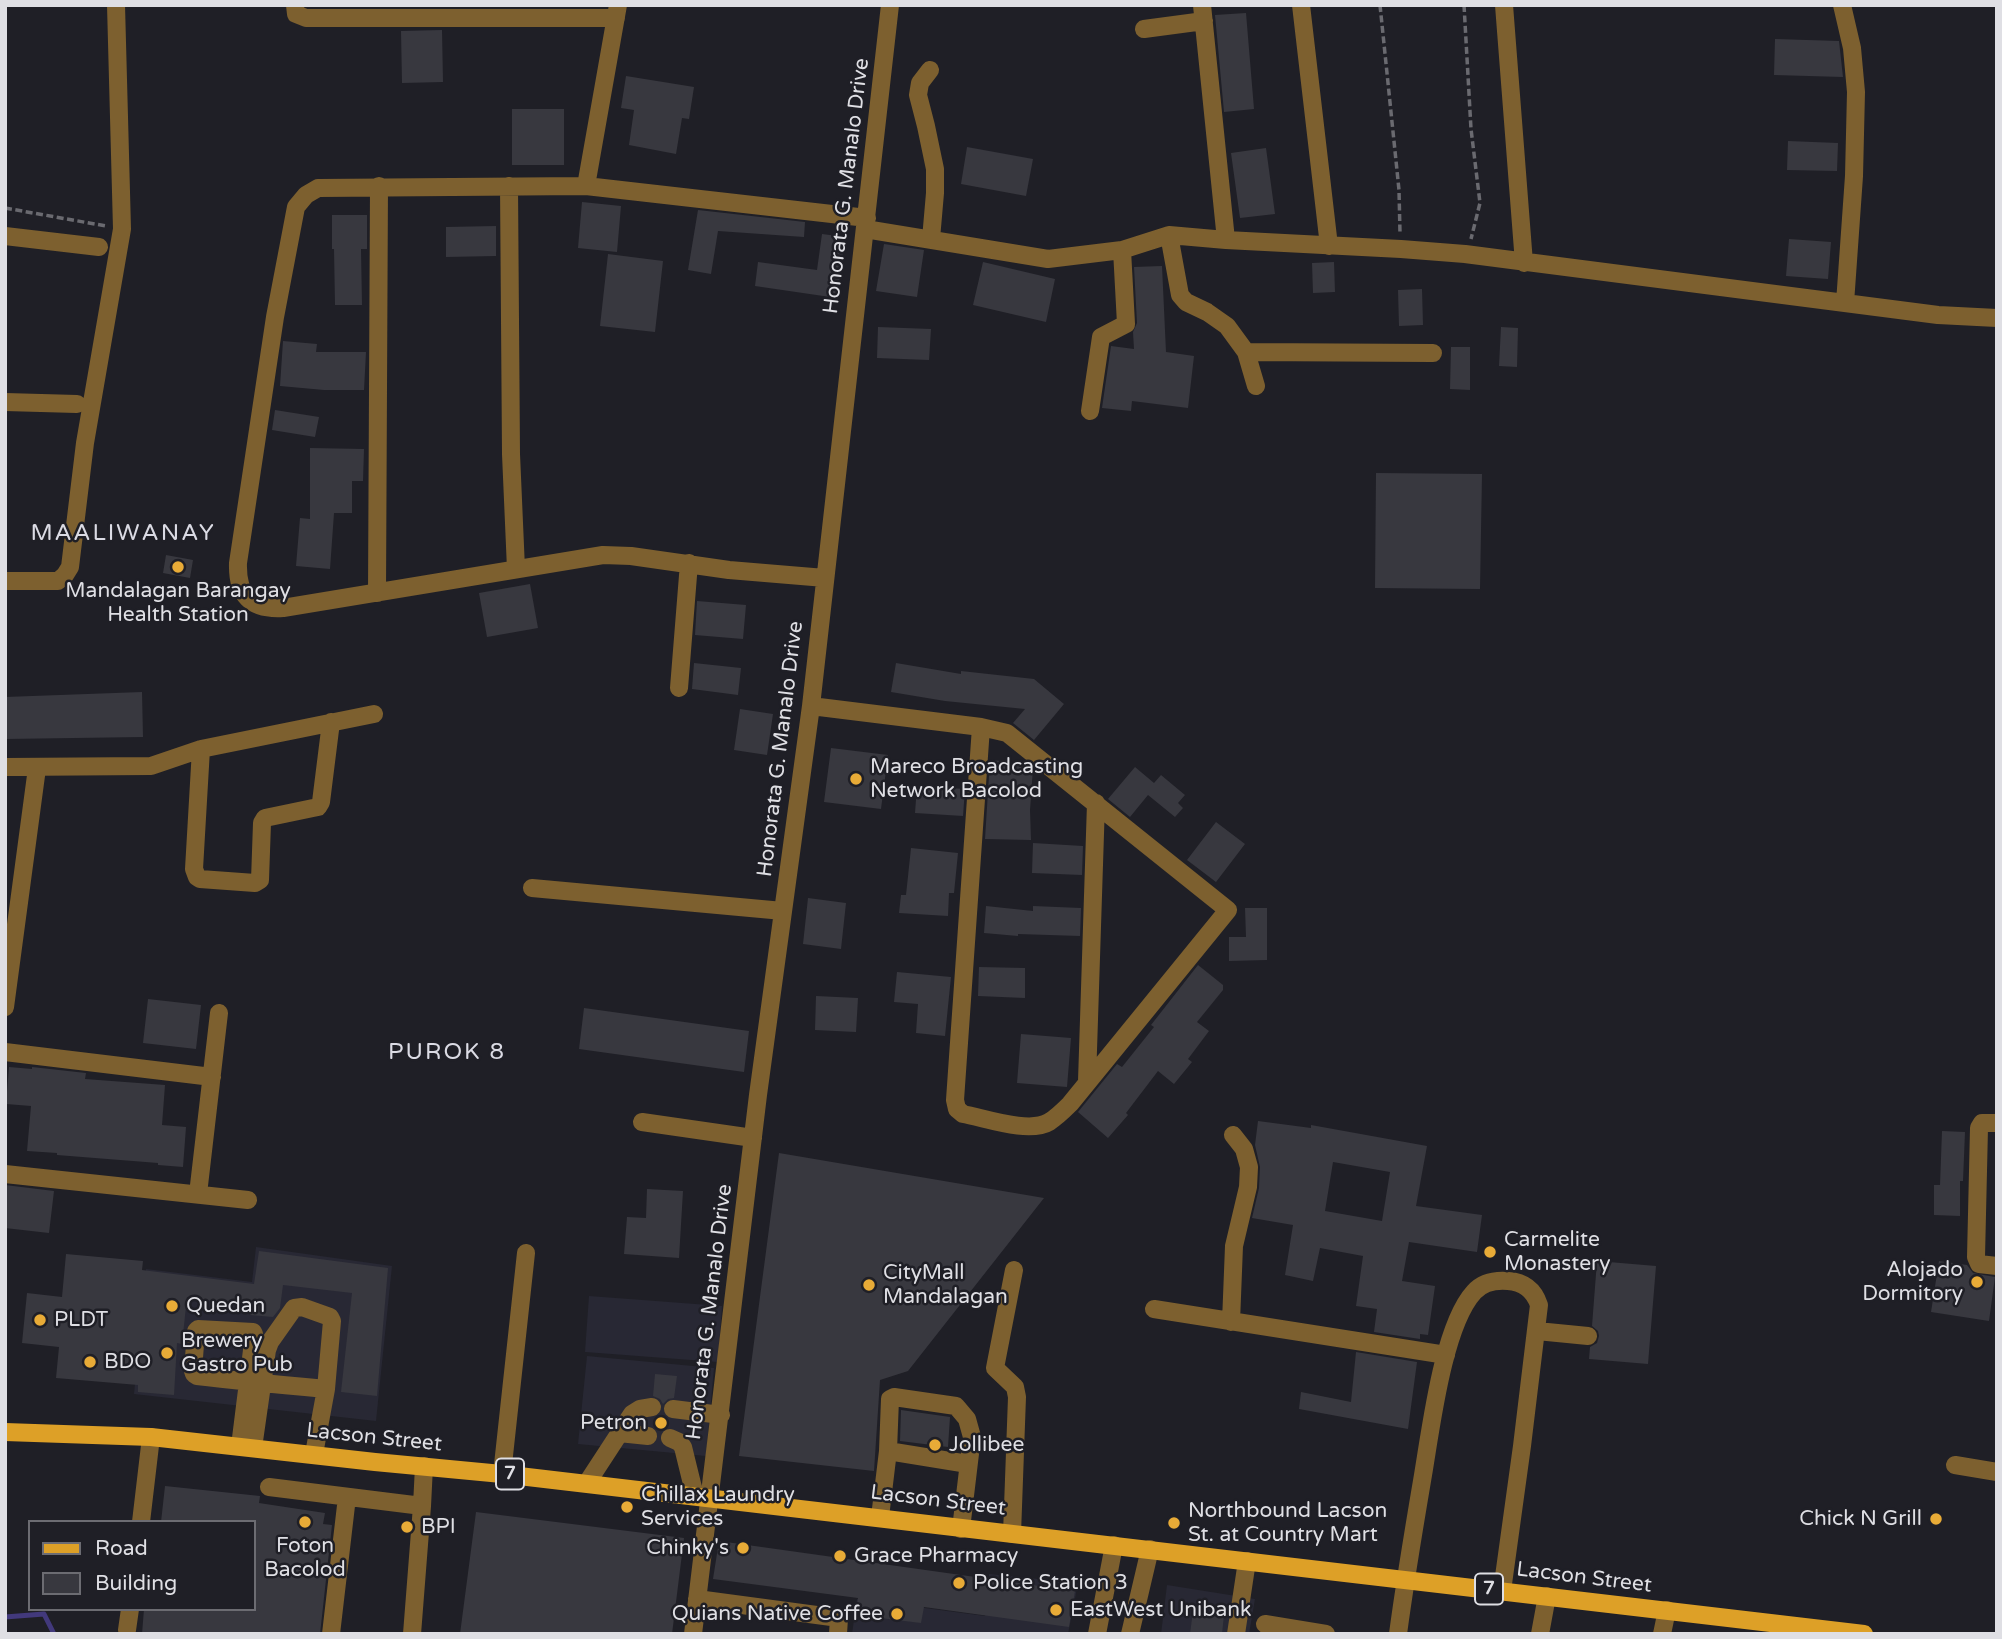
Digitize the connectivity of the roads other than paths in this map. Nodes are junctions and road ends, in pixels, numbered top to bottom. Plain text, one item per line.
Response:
1 (117, 5) edge
2 (890, 5) edge
3 (1301, 5) edge
4 (1504, 5) edge
5 (1842, 5) edge
6 (295, 9) edge
7 (617, 11) edge
8 (1203, 13) edge
9 (1144, 29) dead end
10 (930, 70) dead end
11 (379, 186) junction
12 (509, 186) junction
13 (586, 186) junction
14 (866, 223) junction
15 (1169, 235) junction
16 (5, 236) edge
17 (931, 239) junction
18 (1226, 240) junction
19 (1329, 246) junction
20 (99, 247) dead end
21 (1122, 250) junction
22 (1524, 263) junction
23 (1845, 303) junction
24 (1997, 318) edge
25 (1246, 352) junction
26 (1433, 352) dead end
27 (1256, 386) dead end
28 (5, 402) edge
29 (77, 404) dead end
30 (1090, 411) dead end
31 (689, 563) junction
32 (516, 569) junction
33 (825, 578) junction
34 (5, 581) edge
35 (377, 593) junction
36 (679, 688) dead end
37 (811, 706) junction
38 (374, 714) dead end
39 (331, 722) junction
40 (981, 727) junction
41 (201, 749) junction
42 (5, 767) edge
43 (37, 768) junction
44 (1096, 803) junction
45 (531, 888) dead end
46 (783, 911) junction
47 (5, 1007) edge
48 (219, 1013) dead end
49 (5, 1052) edge
50 (212, 1077) junction
51 (1087, 1081) junction
52 (642, 1122) dead end
53 (1997, 1123) edge
54 (1233, 1135) dead end
55 (753, 1138) junction
56 (5, 1174) edge
57 (198, 1194) junction
58 (248, 1200) dead end
59 (526, 1253) dead end
60 (1997, 1266) edge
61 (1014, 1269) dead end
62 (1154, 1309) dead end
63 (1231, 1322) junction
64 (1537, 1331) junction
65 (1588, 1336) dead end
66 (1446, 1355) junction
67 (256, 1382) junction
68 (326, 1389) junction
69 (652, 1407) dead end
70 (673, 1409) dead end
71 (720, 1415) junction
72 (5, 1432) edge
73 (620, 1433) junction
74 (648, 1436) dead end
75 (151, 1437) junction
76 (670, 1438) dead end
77 (247, 1447) junction
78 (888, 1451) junction
79 (314, 1454) junction
80 (968, 1464) junction
81 (1955, 1465) dead end
82 (424, 1466) junction
83 (1997, 1472) edge
84 (502, 1474) junction
85 (587, 1483) junction
86 (269, 1488) dead end
87 (347, 1497) junction
88 (703, 1497) junction
89 (422, 1506) junction
90 (880, 1517) junction
91 (141, 1520) edge
92 (961, 1529) junction
93 (1012, 1534) junction
94 (1114, 1545) junction
95 (1150, 1549) junction
96 (1247, 1561) junction
97 (1405, 1579) junction
98 (1502, 1591) junction
99 (1547, 1596) junction
100 (697, 1599) junction
101 (1667, 1610) junction
102 (130, 1611) edge
103 (1265, 1624) dead end
104 (1780, 1629) edge
105 (127, 1630) dead end
106 (331, 1634) edge
107 (412, 1634) edge
108 (693, 1634) edge
109 (838, 1634) edge
110 (1097, 1634) edge
111 (1130, 1634) edge
112 (1236, 1634) edge
113 (1325, 1634) edge
114 (1398, 1634) edge
115 (1540, 1634) edge
116 (1662, 1634) edge
117 (1864, 1634) edge

1 - 34 street
2 - 14 street, Honorata G. Manalo Drive
3 - 19 street
4 - 22 street
5 - 23 street
6 - 7 street
7 - 13 street
8 - 9 street
8 - 18 street
10 - 17 street
11 - 12 street
11 - 35 street
11 - 35 street
12 - 13 street
12 - 32 street
13 - 14 street
14 - 17 street
14 - 33 street, Honorata G. Manalo Drive
15 - 18 street
15 - 21 street
15 - 25 street
16 - 20 street
17 - 21 street
18 - 19 street
19 - 22 street
21 - 30 street
22 - 23 street
23 - 24 street
25 - 26 street
25 - 27 street
28 - 29 street
31 - 32 street
31 - 33 street
31 - 36 street
32 - 35 street
33 - 37 street, Honorata G. Manalo Drive
37 - 40 street
37 - 46 street, Honorata G. Manalo Drive
38 - 39 street
39 - 41 street
39 - 41 street
40 - 44 street
40 - 51 street
41 - 43 street
42 - 43 street
43 - 47 street
44 - 51 street
44 - 51 street
45 - 46 street
46 - 55 street, Honorata G. Manalo Drive
48 - 50 street
49 - 50 street
50 - 57 street
52 - 55 street
53 - 60 street
54 - 63 street
55 - 71 street, Honorata G. Manalo Drive
56 - 57 street
57 - 58 street
59 - 84 street
61 - 93 street
62 - 63 street
63 - 66 street
64 - 65 street
64 - 66 street
64 - 98 street
66 - 97 street
67 - 68 street
67 - 68 street
67 - 77 street
68 - 79 street
69 - 73 street
70 - 71 street
71 - 88 street, Honorata G. Manalo Drive
72 - 75 main road, Lacson Street / 7
73 - 74 street
73 - 85 street
75 - 77 main road, Lacson Street / 7
75 - 91 street
76 - 88 street
77 - 79 main road, Lacson Street / 7
78 - 80 street
78 - 80 street
78 - 90 street
79 - 82 main road, Lacson Street / 7
80 - 92 street
81 - 83 street
82 - 84 main road, Lacson Street / 7
82 - 89 street
84 - 85 main road, Lacson Street / 7
85 - 88 main road, Lacson Street / 7
86 - 87 street
87 - 89 street
87 - 106 street
88 - 90 main road, Lacson Street / 7
88 - 100 street, Honorata G. Manalo Drive
89 - 107 street
90 - 92 main road, Lacson Street / 7
92 - 93 main road, Lacson Street / 7
93 - 94 main road, Lacson Street / 7
94 - 95 main road, Lacson Street / 7
94 - 110 street
95 - 96 main road, Lacson Street / 7
95 - 111 street
96 - 97 main road, Lacson Street / 7
96 - 112 street
97 - 98 main road, Lacson Street / 7
97 - 114 street
98 - 99 main road, Lacson Street / 7
99 - 101 main road, Lacson Street / 7
99 - 115 street
100 - 108 street, Honorata G. Manalo Drive
100 - 109 street
101 - 104 main road, Lacson Street / 7
101 - 116 street
102 - 105 street
103 - 113 street
104 - 117 main road, Lacson Street / 7

